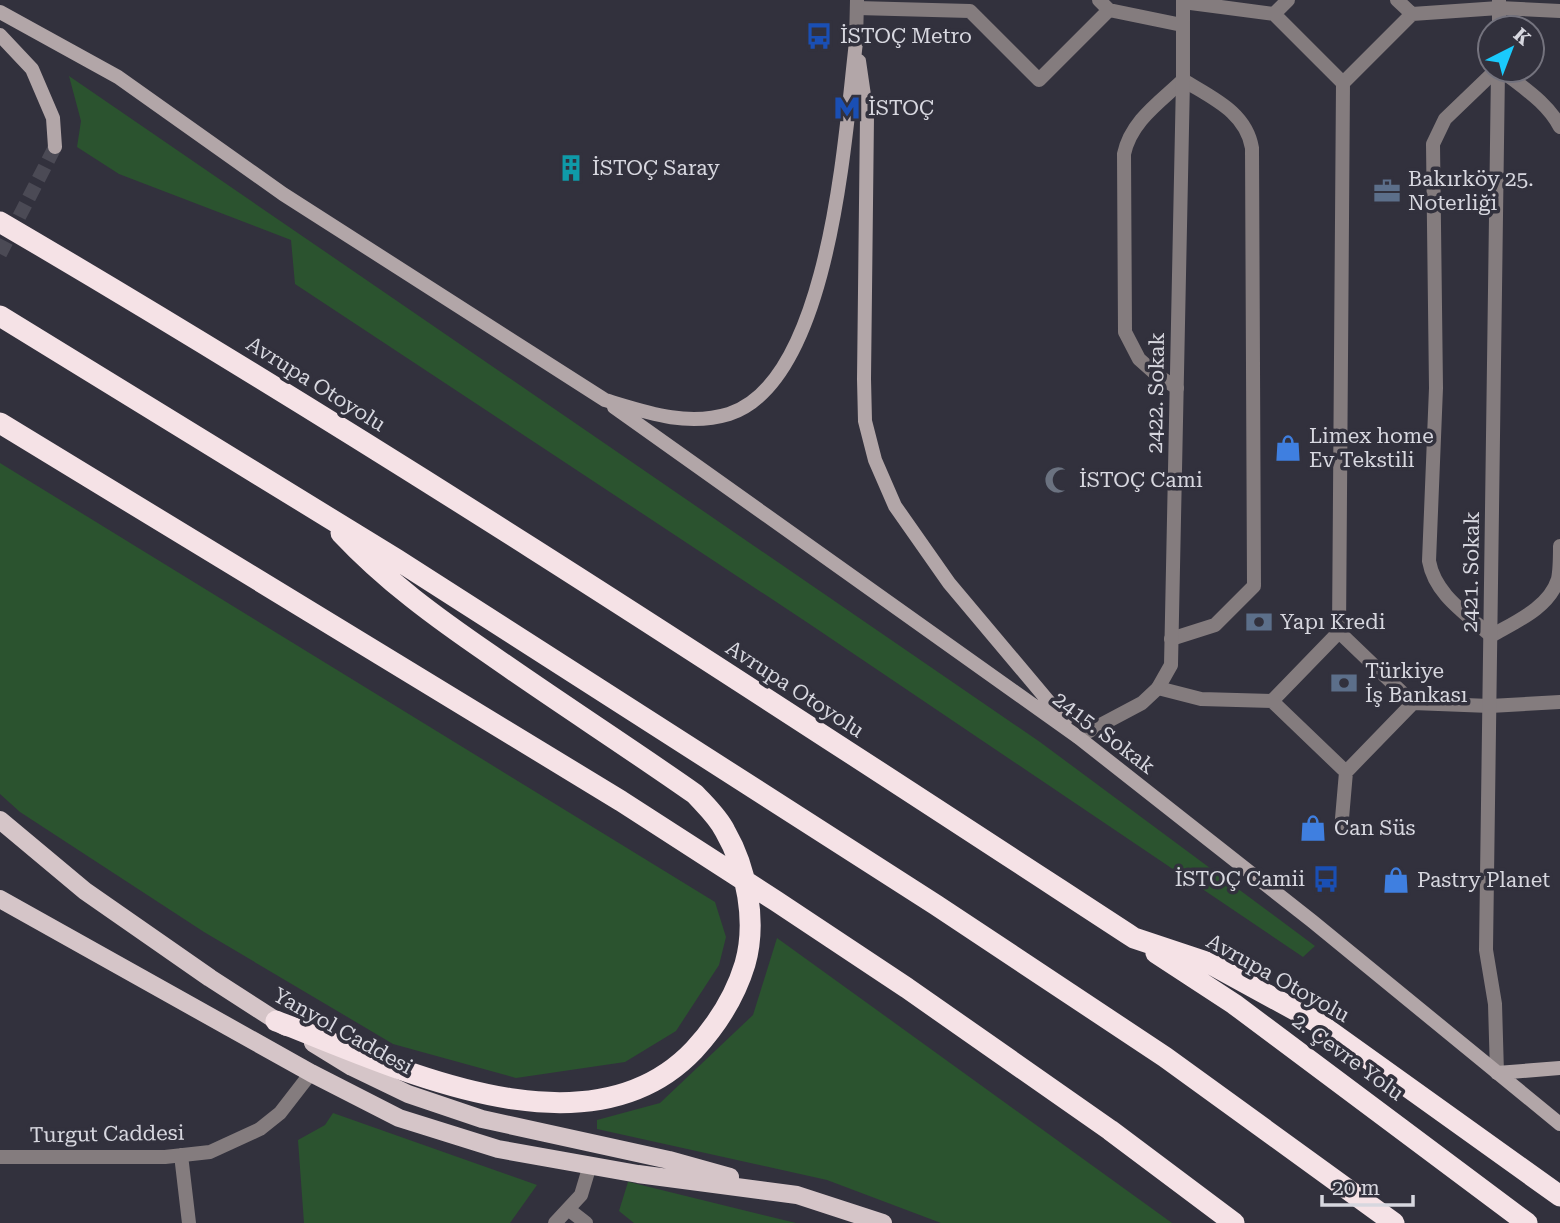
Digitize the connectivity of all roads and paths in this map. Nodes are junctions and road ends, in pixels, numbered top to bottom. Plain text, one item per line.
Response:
1 (981, 0) edge
2 (1288, 0) edge
3 (1397, 0) edge
4 (1183, 1) edge
5 (857, 4) edge
6 (1499, 4) edge
7 (1104, 5) edge
8 (1560, 10) edge
9 (970, 11) junction
10 (0, 12) edge
11 (1274, 14) junction
12 (1412, 14) junction
13 (1182, 25) junction
14 (0, 35) edge
15 (856, 43) junction
16 (1183, 80) junction
17 (1343, 83) junction
18 (1483, 84) edge
19 (1498, 84) edge
20 (1518, 84) edge
21 (1560, 127) edge
22 (55, 147) tunnel mouth
23 (0, 222) edge
24 (0, 316) edge
25 (1177, 388) junction
26 (604, 400) junction
27 (0, 424) edge
28 (321, 511) junction
29 (1560, 546) edge
30 (1339, 632) junction
31 (1491, 635) junction
32 (1171, 639) junction
33 (1158, 688) junction
34 (1272, 701) junction
35 (1560, 702) edge
36 (1413, 703) junction
37 (1490, 706) junction
38 (1078, 737) junction
39 (1346, 772) junction
40 (0, 820) edge
41 (1341, 830) dead end
42 (0, 899) edge
43 (1134, 939) junction
44 (276, 1021) junction
45 (1560, 1069) edge
46 (311, 1073) junction
47 (1497, 1073) junction
48 (1560, 1124) edge
49 (181, 1155) junction
50 (0, 1157) edge
51 (590, 1165) junction
52 (797, 1195) junction
53 (1560, 1196) edge
54 (568, 1209) junction
55 (189, 1223) edge
56 (555, 1223) edge
57 (586, 1223) edge
58 (883, 1223) edge
59 (1234, 1223) edge
60 (1394, 1223) edge
61 (1527, 1223) edge

1 - 9 street
2 - 11 street
3 - 12 street
4 - 11 street
4 - 13 street, 2422. Sokak
5 - 9 street
5 - 15 street
6 - 8 street
6 - 12 street
7 - 9 street
7 - 13 street
10 - 26 main road
11 - 17 street
12 - 17 street
13 - 16 street, 2422. Sokak
14 - 22 main road
15 - 26 main road
15 - 38 main road
16 - 25 street, 2422. Sokak
16 - 25 street
16 - 32 street
17 - 30 street
18 - 31 street
19 - 31 street, 2421. Sokak
20 - 21 street
23 - 43 highway, Avrupa Otoyolu
24 - 28 highway
25 - 32 street, 2422. Sokak
26 - 38 main road, 2415. Sokak
27 - 59 highway
28 - 44 highway
28 - 60 highway
29 - 31 street
30 - 34 street
30 - 36 street
31 - 37 street, 2421. Sokak
32 - 33 street, 2422. Sokak
33 - 34 street
33 - 38 street
34 - 39 street
35 - 37 street
36 - 37 street
36 - 39 street
37 - 47 street, 2421. Sokak
38 - 47 main road, 2415. Sokak
39 - 41 street
40 - 44 main road, Yanyol Caddesi
42 - 46 main road
43 - 53 highway, Avrupa Otoyolu
43 - 61 highway, 2. Çevre Yolu
44 - 52 main road, Yanyol Caddesi
45 - 47 main road
46 - 49 street, Turgut Caddesi
46 - 51 main road
47 - 48 main road, 2415. Sokak
49 - 50 street, Turgut Caddesi
49 - 55 street
51 - 52 main road
51 - 54 street
52 - 58 main road
54 - 56 street
54 - 57 street

